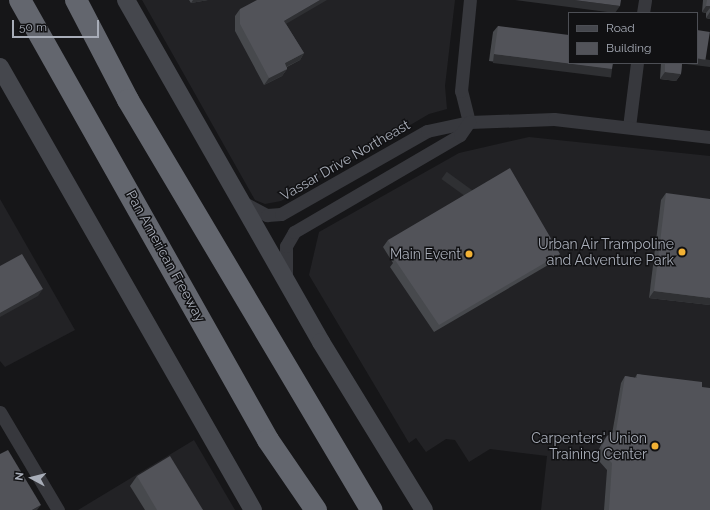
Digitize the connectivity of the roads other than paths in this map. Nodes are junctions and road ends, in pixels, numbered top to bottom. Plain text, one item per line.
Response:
1 (20, 0) edge
2 (76, 0) edge
3 (126, 0) edge
4 (470, 0) edge
5 (645, 0) edge
6 (643, 12) edge
7 (637, 64) edge
8 (0, 67) edge
9 (469, 122) junction
10 (629, 127) junction
11 (710, 137) edge
12 (239, 200) junction
13 (286, 279) junction
14 (0, 412) edge
15 (268, 440) junction
16 (58, 510) edge
17 (253, 510) edge
18 (298, 510) edge
19 (316, 510) edge
20 (371, 510) edge
21 (424, 510) edge

1 - 15 highway, Pan American Freeway
2 - 20 highway
3 - 12 main road
4 - 9 street
5 - 6 street
7 - 10 street
8 - 17 main road
9 - 10 street, Vassar Drive Northeast
9 - 12 street, Vassar Drive Northeast
9 - 13 street
10 - 11 street, Vassar Drive Northeast
12 - 13 main road
13 - 21 main road
14 - 16 street
15 - 18 highway
15 - 19 highway, Pan American Freeway

